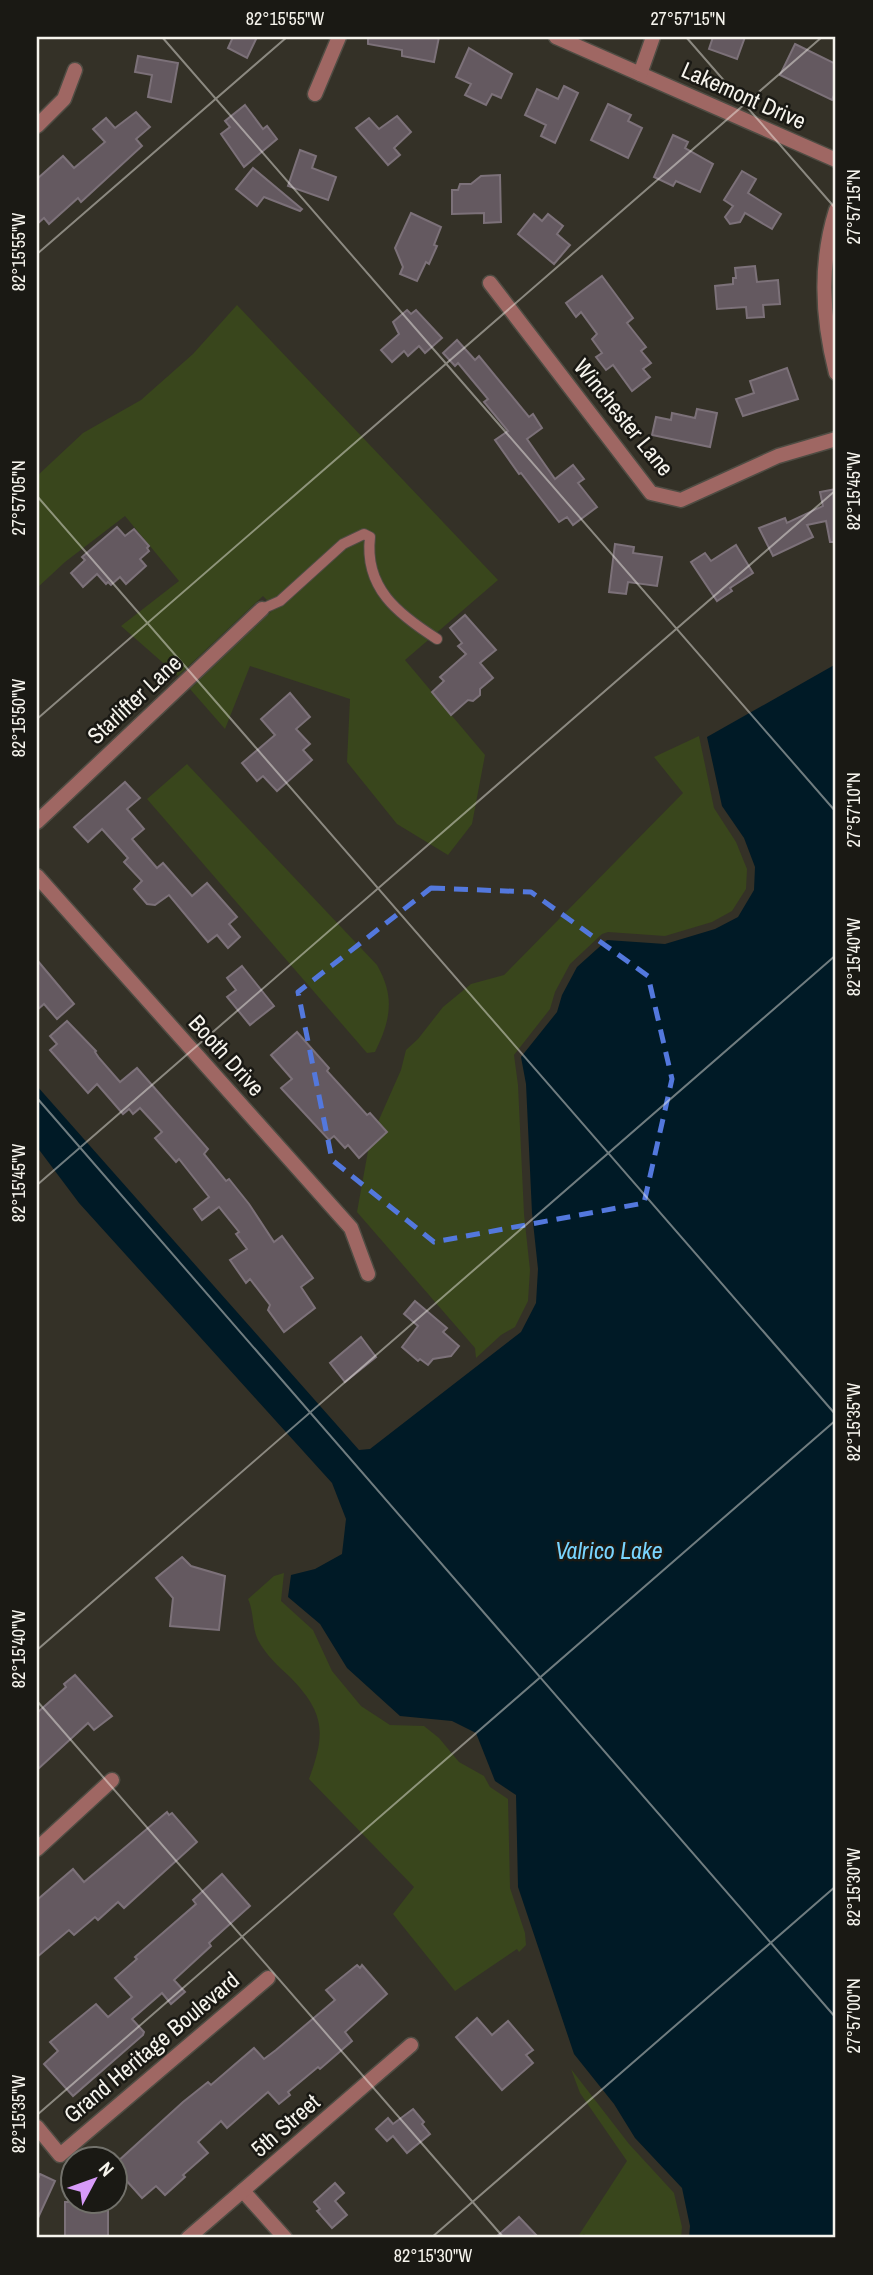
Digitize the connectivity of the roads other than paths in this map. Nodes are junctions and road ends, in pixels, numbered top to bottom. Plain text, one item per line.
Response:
1 (339, 37) edge
2 (556, 37) edge
3 (653, 37) edge
4 (75, 70) dead end
5 (640, 74) junction
6 (315, 93) dead end
7 (37, 126) edge
8 (836, 160) edge
9 (836, 210) edge
10 (490, 283) dead end
11 (836, 373) edge
12 (836, 439) edge
13 (262, 609) joint
14 (437, 639) dead end
15 (37, 822) edge
16 (37, 876) edge
17 (368, 1274) dead end
18 (112, 1780) dead end
19 (37, 1849) edge
20 (268, 1978) dead end
21 (411, 2045) dead end
22 (37, 2127) edge
23 (243, 2191) junction
24 (188, 2238) edge
25 (285, 2238) edge

1 - 6 street
2 - 5 street, Lakemont Drive
3 - 5 street
4 - 7 street
5 - 8 street, Lakemont Drive
9 - 11 street
10 - 12 street, Winchester Lane
13 - 14 lane
13 - 15 street, Starlifter Lane
16 - 17 street, Booth Drive
18 - 19 street
20 - 22 street, Grand Heritage Boulevard
21 - 23 street, 5th Street
23 - 24 street, 5th Street
23 - 25 street

